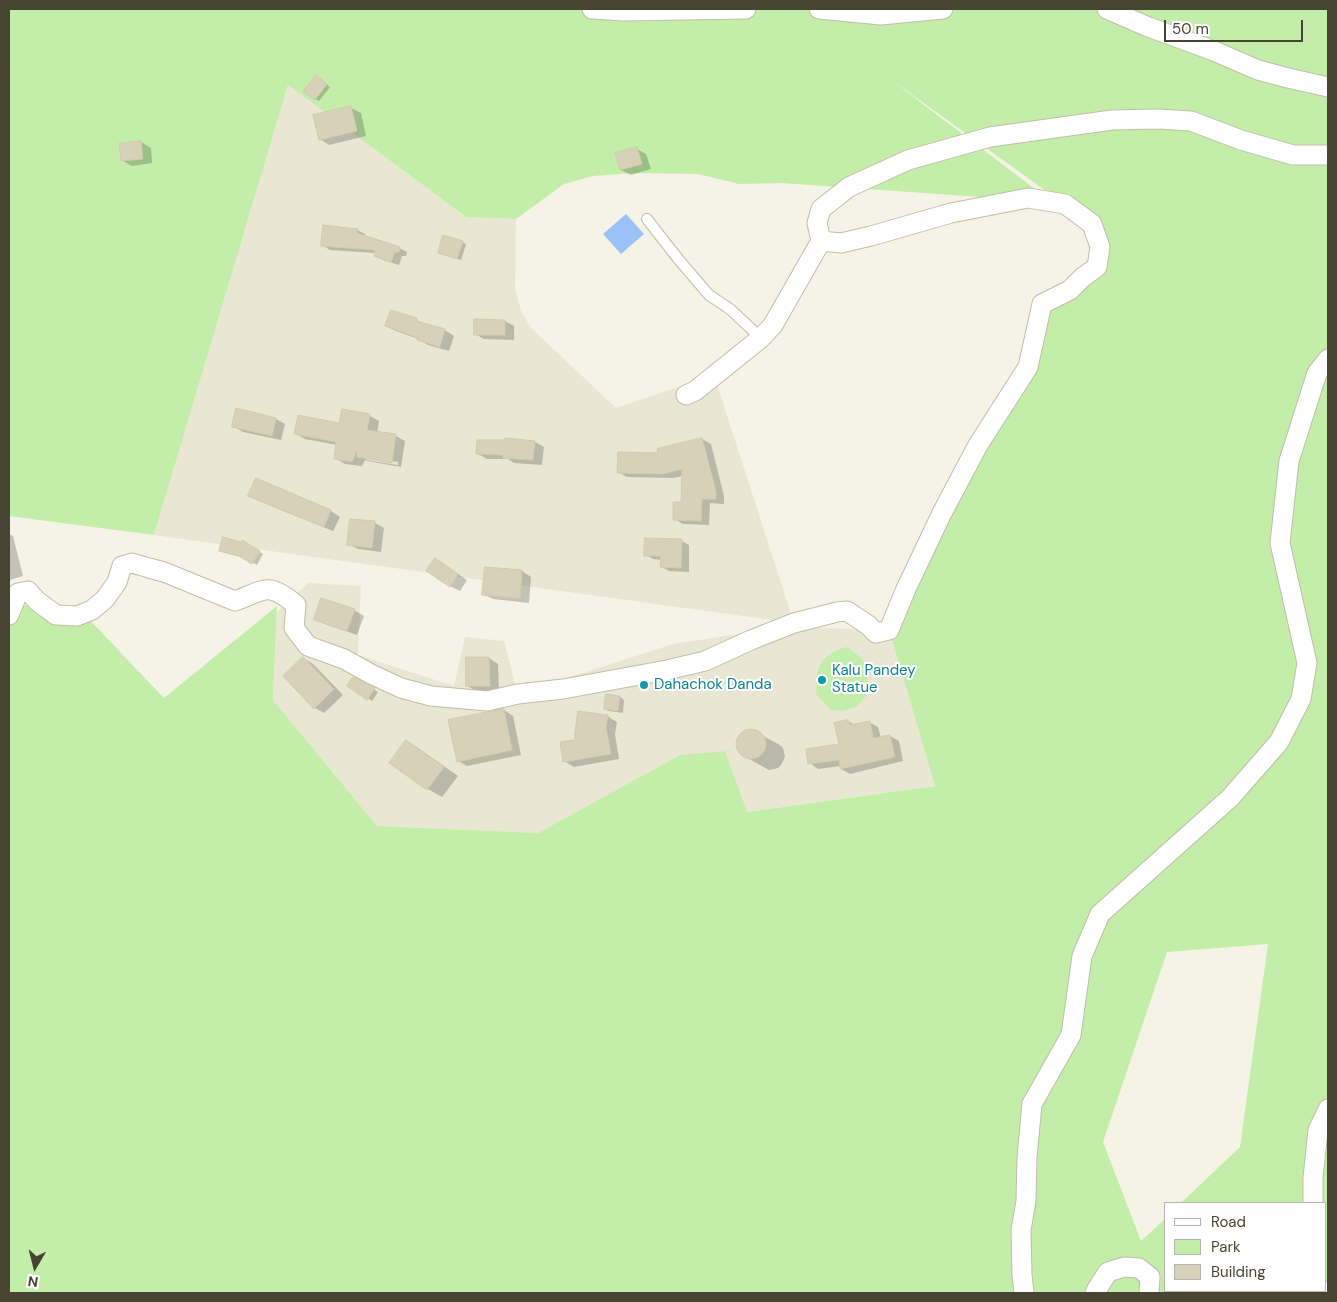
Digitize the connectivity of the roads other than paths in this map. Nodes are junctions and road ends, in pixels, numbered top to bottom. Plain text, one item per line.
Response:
1 (592, 9) edge
2 (746, 9) edge
3 (819, 9) edge
4 (943, 9) edge
5 (1107, 9) edge
6 (1328, 87) edge
7 (1328, 155) edge
8 (646, 219) dead end
9 (820, 241) junction
10 (761, 338) junction
11 (1328, 359) edge
12 (686, 395) dead end
13 (9, 615) edge
14 (1328, 1109) edge
15 (1313, 1202) edge
16 (1024, 1293) edge
17 (1096, 1293) edge
18 (1149, 1293) edge

1 - 2 street
3 - 4 street
5 - 6 street
7 - 9 street
8 - 10 lane
9 - 10 street
9 - 13 street
10 - 12 street
11 - 16 street
14 - 15 street
17 - 18 street

